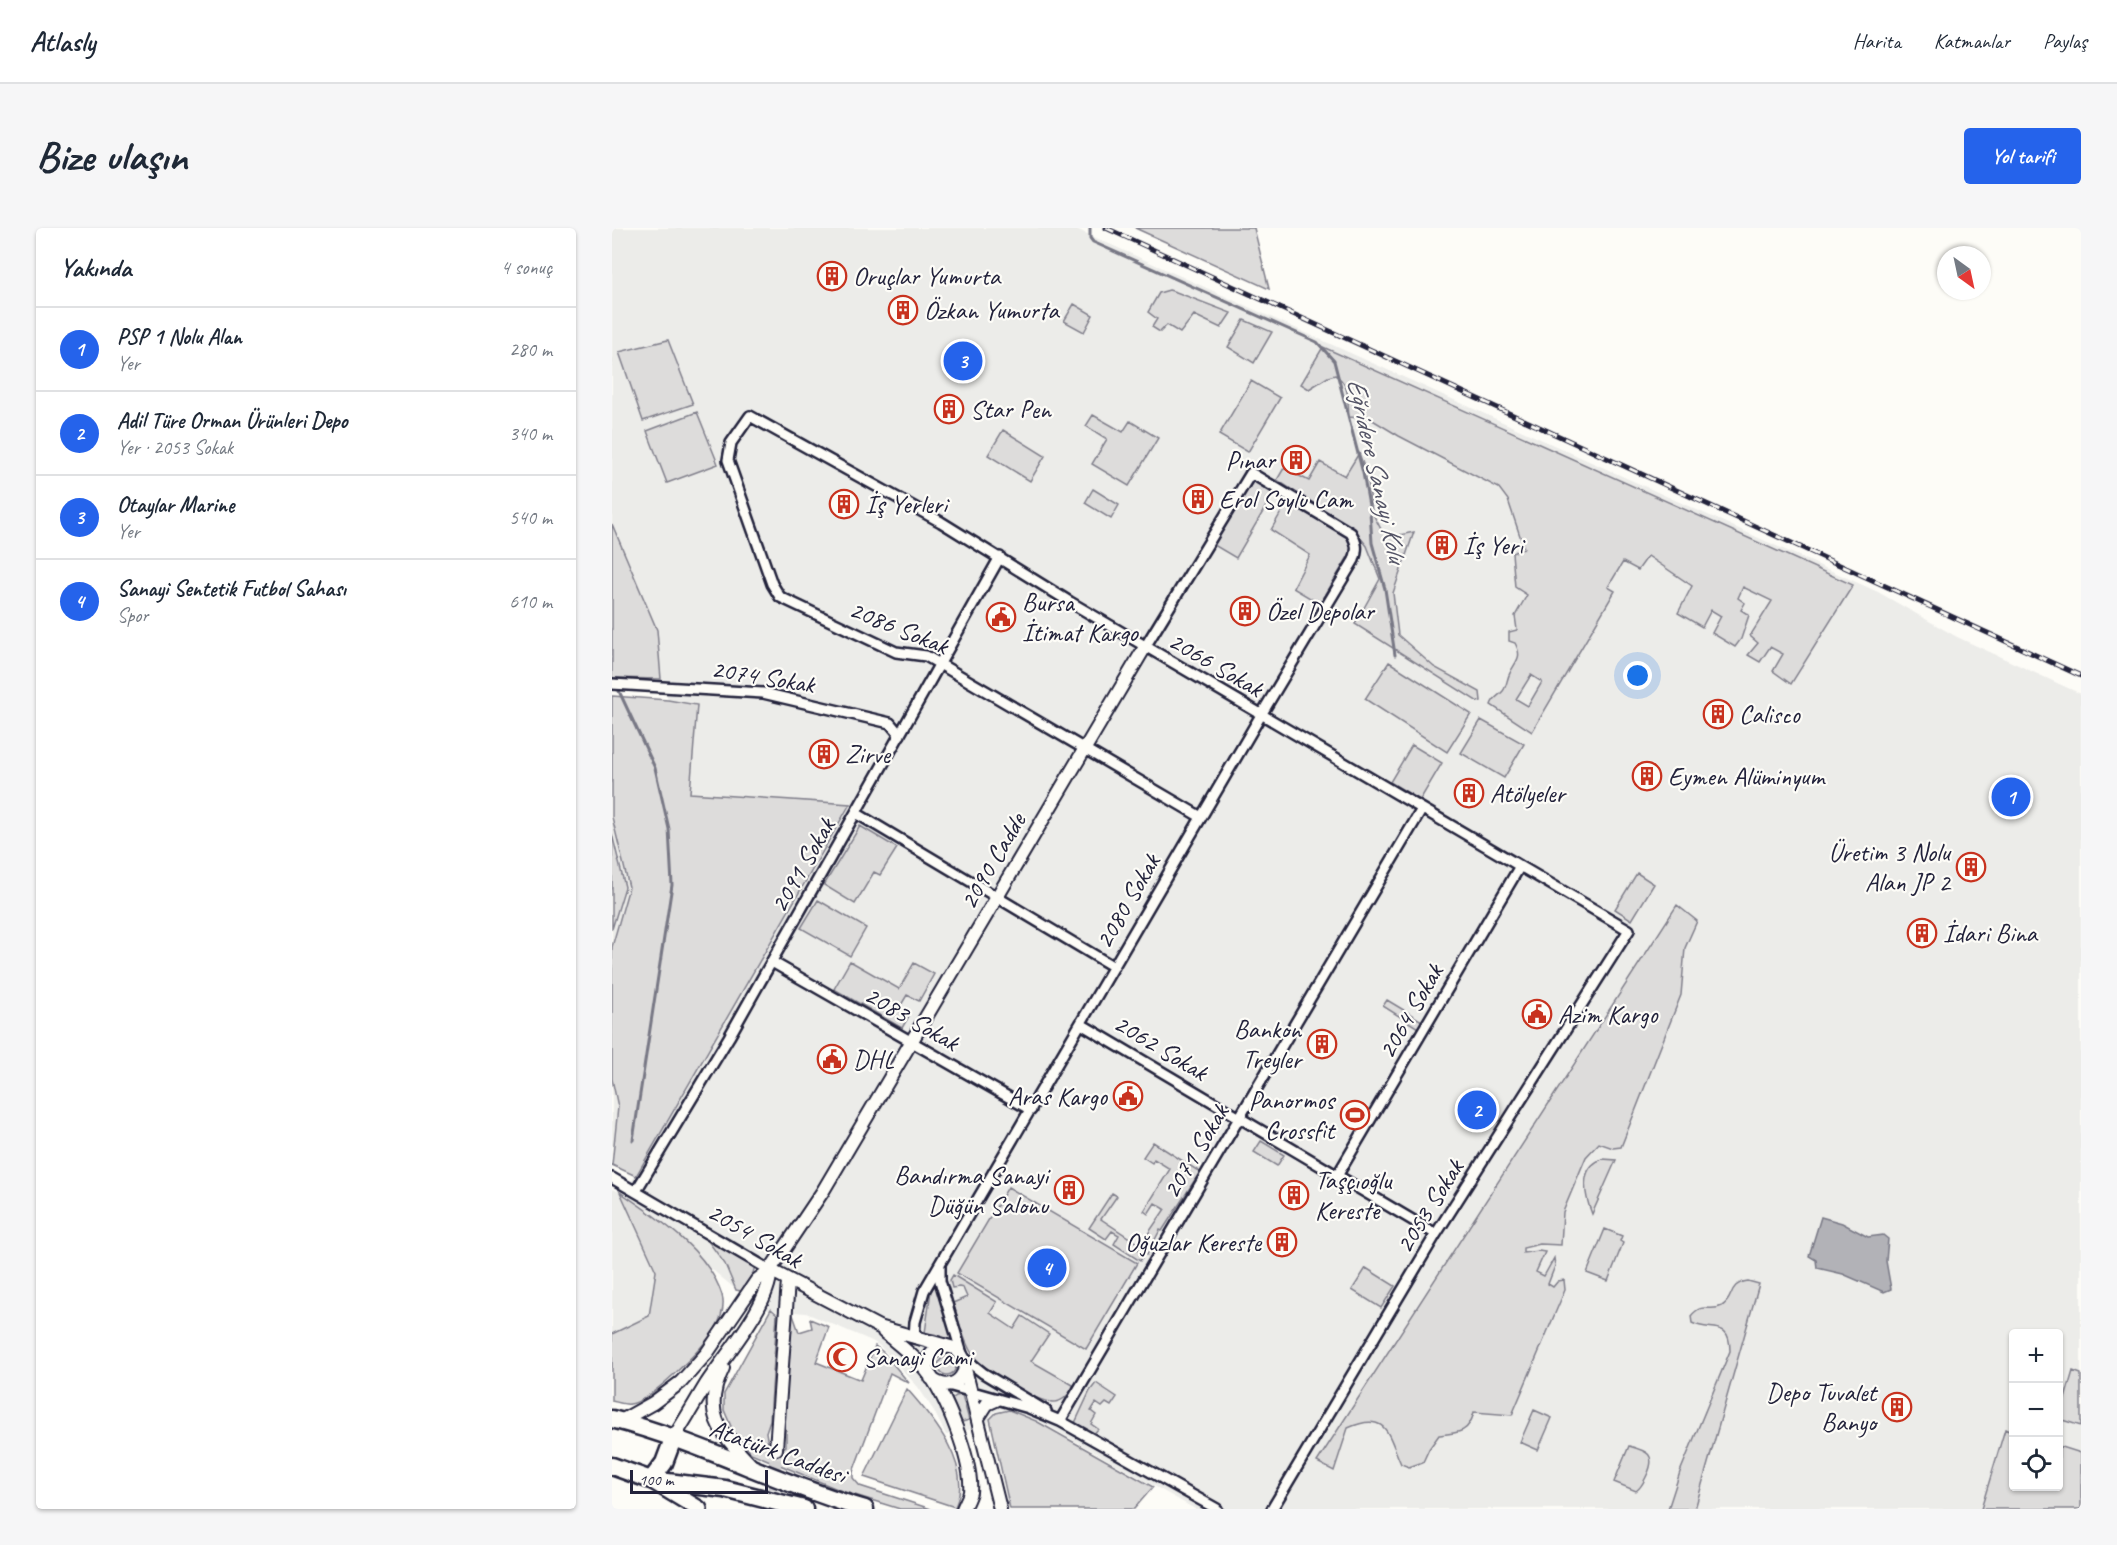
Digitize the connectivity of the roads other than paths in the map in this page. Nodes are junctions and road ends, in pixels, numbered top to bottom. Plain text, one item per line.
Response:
1 (750, 416) joint
2 (1251, 473) joint
3 (1000, 557) junction
4 (1145, 646) junction
5 (940, 664) junction
6 (612, 684) edge
7 (1261, 715) junction
8 (900, 735) junction
9 (1084, 749) junction
10 (1422, 809) junction
11 (856, 813) junction
12 (1202, 817) junction
13 (1520, 866) junction
14 (996, 897) junction
15 (1629, 930) joint
16 (772, 962) junction
17 (1114, 967) junction
18 (1081, 1024) junction
19 (911, 1042) junction
20 (1030, 1110) junction
21 (1239, 1118) junction
22 (1337, 1176) junction
23 (612, 1178) edge
24 (636, 1191) junction
25 (1436, 1234) junction
26 (939, 1265) junction
27 (770, 1270) junction
28 (788, 1281) junction
29 (735, 1313) junction
30 (750, 1319) junction
31 (879, 1327) junction
32 (914, 1338) junction
33 (736, 1341) junction
34 (948, 1346) junction
35 (914, 1357) junction
36 (964, 1361) junction
37 (929, 1375) junction
38 (948, 1385) junction
39 (972, 1392) junction
40 (996, 1400) junction
41 (978, 1418) junction
42 (1060, 1421) junction
43 (615, 1423) edge
44 (673, 1438) junction
45 (776, 1449) tunnel mouth
46 (612, 1466) edge
47 (755, 1470) junction
48 (651, 1480) junction
49 (699, 1509) edge
50 (804, 1509) edge
51 (865, 1509) edge
52 (963, 1509) edge
53 (1000, 1509) edge
54 (1217, 1509) edge
55 (1272, 1509) edge

1 - 3 street, 2066 Sokak
1 - 5 street, 2086 Sokak
2 - 4 street, 2090 Cadde
2 - 7 street, 2080 Sokak
3 - 4 street, 2066 Sokak
3 - 5 street, 2091 Sokak
4 - 7 street, 2066 Sokak
4 - 9 street, 2090 Cadde
5 - 8 street, 2091 Sokak
5 - 9 street, 2086 Sokak
6 - 8 street, 2074 Sokak
7 - 10 street, 2066 Sokak
7 - 12 street, 2080 Sokak
8 - 11 street, 2091 Sokak
9 - 12 street, 2086 Sokak
9 - 14 street, 2090 Cadde
10 - 13 street, 2066 Sokak
10 - 21 street, 2071 Sokak
11 - 14 street
11 - 16 street, 2091 Sokak
12 - 17 street, 2080 Sokak
13 - 15 street, 2066 Sokak
13 - 22 street, 2064 Sokak
14 - 17 street
14 - 19 street, 2090 Cadde
15 - 25 street, 2053 Sokak
16 - 19 street, 2083 Sokak
16 - 24 street, 2091 Sokak
17 - 18 street, 2080 Sokak
18 - 20 street, 2080 Sokak
18 - 21 street, 2062 Sokak
19 - 20 street, 2083 Sokak
19 - 27 street, 2090 Cadde
20 - 26 street, 2080 Sokak
21 - 22 street, 2062 Sokak
21 - 42 street, 2071 Sokak
22 - 25 street, 2062 Sokak
23 - 24 street, 2054 Sokak
24 - 27 street, 2054 Sokak
25 - 55 street, 2053 Sokak
26 - 32 street, 2080 Sokak
26 - 36 street
27 - 28 street, 2054 Sokak
27 - 29 street, 2090 Cadde
27 - 30 street, 2090 Cadde
28 - 31 street, 2054 Sokak
28 - 45 street
29 - 30 street
29 - 43 street, 2090 Cadde
30 - 33 street, 2090 Cadde
31 - 32 street, 2054 Sokak
31 - 35 street, 2054 Sokak
32 - 34 street, 2054 Sokak
32 - 35 street
33 - 44 street
33 - 47 street
34 - 36 street, 2054 Sokak
34 - 37 street
35 - 37 street, 2054 Sokak
36 - 38 street
36 - 39 street
36 - 42 street, 2054 Sokak
37 - 38 street, 2054 Sokak
37 - 52 street
38 - 39 street, 2054 Sokak
39 - 40 street, 2054 Sokak
39 - 41 street
40 - 41 street
40 - 42 street, 2054 Sokak
41 - 53 street
42 - 54 street, 2054 Sokak
43 - 44 highway, Atatürk Caddesi
44 - 47 highway, Atatürk Caddesi
44 - 48 highway
46 - 48 highway, Atatürk Caddesi
47 - 51 highway, Atatürk Caddesi
48 - 49 main road
48 - 50 highway, Atatürk Caddesi

